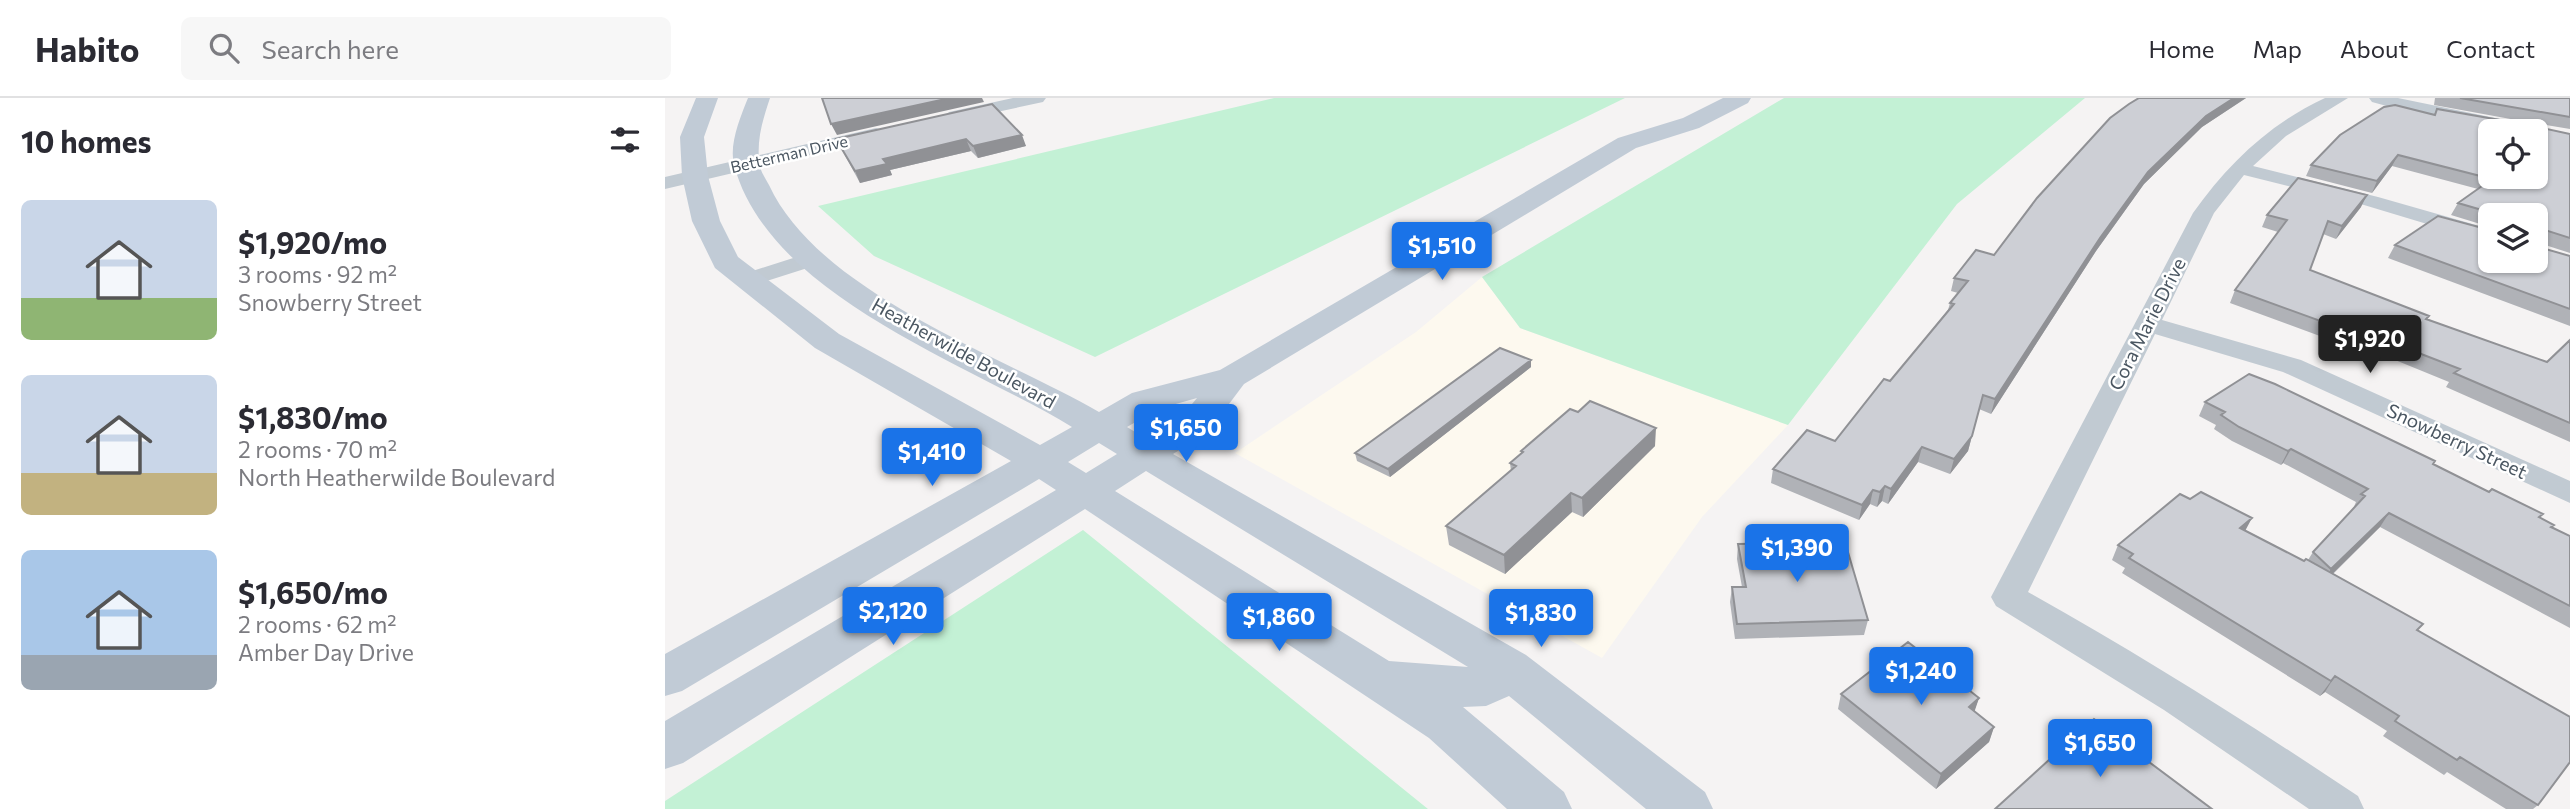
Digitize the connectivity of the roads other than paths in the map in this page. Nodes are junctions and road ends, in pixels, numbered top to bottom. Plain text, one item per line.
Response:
1 (707, 98) edge
2 (759, 98) edge
3 (1740, 98) edge
4 (2339, 98) edge
5 (2378, 98) edge
6 (1024, 99) edge
7 (1662, 107) dead end
8 (939, 120) edge
9 (2478, 122) edge
10 (899, 129) edge
11 (1627, 143) junction
12 (746, 163) junction
13 (2238, 168) junction
14 (680, 179) edge
15 (2478, 232) edge
16 (812, 259) junction
17 (748, 280) junction
18 (2146, 323) junction
19 (1232, 377) junction
20 (1098, 427) junction
21 (1145, 454) junction
22 (1041, 462) junction
23 (1086, 490) junction
24 (2570, 493) edge
25 (1509, 668) junction
26 (665, 677) edge
27 (1382, 679) junction
28 (665, 747) edge
29 (1545, 809) edge
30 (1686, 809) edge
31 (2343, 809) edge

1 - 14 main road
2 - 12 main road, Heatherwilde Boulevard
3 - 11 main road
4 - 13 street, Cora Marie Drive
5 - 9 street
6 - 8 street
7 - 11 main road
10 - 12 street, Betterman Drive
11 - 19 main road
12 - 14 street, Betterman Drive
12 - 16 main road, Heatherwilde Boulevard
13 - 15 street
13 - 18 street, Cora Marie Drive
14 - 17 main road
16 - 17 street
16 - 20 main road, Heatherwilde Boulevard
17 - 22 main road
18 - 24 street, Snowberry Street
18 - 31 street, Cora Marie Drive
19 - 20 main road
19 - 21 main road
20 - 21 main road, Heatherwilde Boulevard
20 - 22 main road
21 - 23 main road
21 - 25 main road, Heatherwilde Boulevard
22 - 23 main road
22 - 26 main road
23 - 27 main road
23 - 28 main road
25 - 27 main road
25 - 30 main road, Heatherwilde Boulevard
27 - 29 main road

